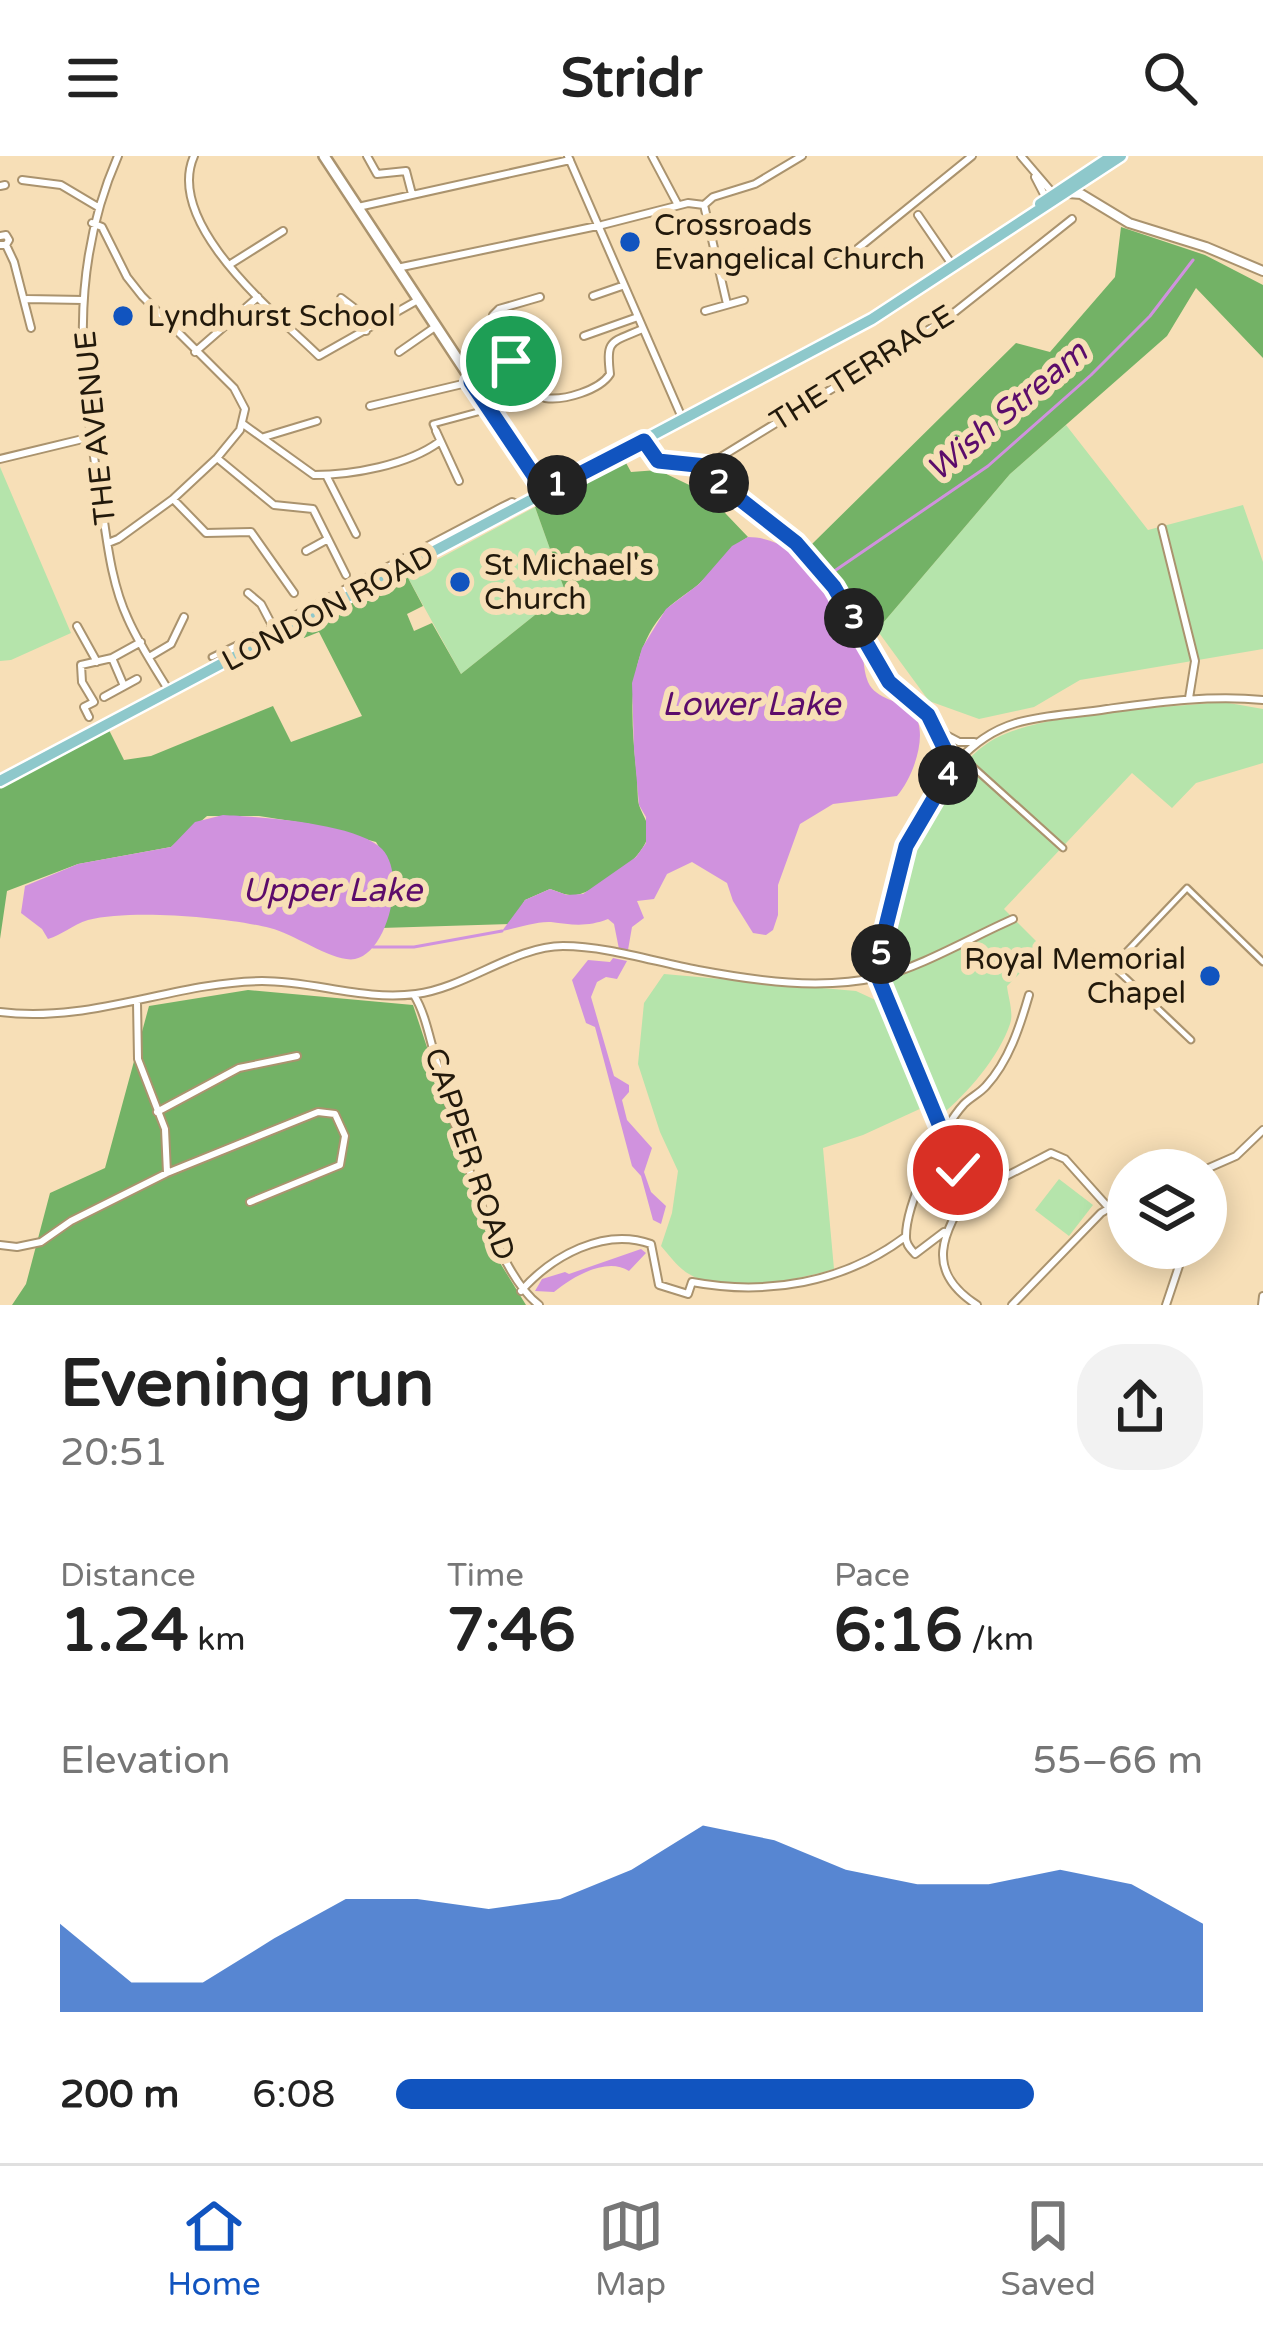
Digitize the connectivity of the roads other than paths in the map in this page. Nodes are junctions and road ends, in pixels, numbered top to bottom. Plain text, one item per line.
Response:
1 (118, 156) edge
2 (194, 156) edge
3 (324, 156) edge
4 (367, 156) edge
5 (652, 156) edge
6 (802, 156) edge
7 (972, 156) edge
8 (1022, 156) edge
9 (1116, 156) edge
10 (568, 158) edge
11 (22, 180) dead end
12 (1080, 180) junction
13 (412, 194) junction
14 (1055, 198) junction
15 (678, 205) junction
16 (704, 205) junction
17 (1099, 206) junction
18 (98, 207) junction
19 (358, 207) junction
20 (918, 215) dead end
21 (1072, 219) dead end
22 (92, 223) junction
23 (598, 226) junction
24 (283, 231) dead end
25 (1, 239) edge
26 (229, 266) junction
27 (829, 267) dead end
28 (954, 267) junction
29 (397, 268) junction
30 (1263, 272) edge
31 (622, 286) junction
32 (593, 296) dead end
33 (25, 297) junction
34 (258, 297) junction
35 (540, 297) dead end
36 (341, 298) dead end
37 (418, 300) junction
38 (744, 300) dead end
39 (83, 301) junction
40 (727, 304) junction
41 (705, 311) dead end
42 (635, 318) junction
43 (435, 327) junction
44 (31, 328) dead end
45 (640, 330) junction
46 (367, 331) junction
47 (584, 336) dead end
48 (195, 352) junction
49 (399, 352) dead end
50 (505, 362) junction
51 (471, 382) junction
52 (370, 406) dead end
53 (489, 409) junction
54 (682, 420) junction
55 (317, 421) dead end
56 (243, 424) junction
57 (436, 431) joint
58 (91, 437) junction
59 (264, 437) junction
60 (644, 441) junction
61 (439, 442) junction
62 (217, 458) junction
63 (0, 459) edge
64 (706, 466) junction
65 (326, 475) junction
66 (459, 481) dead end
67 (545, 492) junction
68 (173, 499) junction
69 (1162, 528) dead end
70 (357, 535) dead end
71 (328, 539) junction
72 (108, 543) junction
73 (306, 551) dead end
74 (346, 575) dead end
75 (294, 587) dead end
76 (248, 593) dead end
77 (184, 617) dead end
78 (77, 626) dead end
79 (271, 631) junction
80 (141, 642) junction
81 (149, 657) junction
82 (212, 657) dead end
83 (112, 658) junction
84 (97, 662) junction
85 (137, 680) dead end
86 (124, 686) junction
87 (169, 691) junction
88 (104, 697) dead end
89 (1189, 698) junction
90 (1263, 700) edge
91 (89, 717) dead end
92 (937, 728) junction
93 (978, 742) junction
94 (962, 757) junction
95 (953, 766) junction
96 (0, 781) edge
97 (1063, 848) dead end
98 (1013, 919) dead end
99 (1263, 962) edge
100 (878, 977) junction
101 (414, 994) junction
102 (1029, 994) dead end
103 (137, 1001) junction
104 (0, 1012) edge
105 (1192, 1040) dead end
106 (297, 1056) dead end
107 (157, 1112) junction
108 (1263, 1131) edge
109 (943, 1136) junction
110 (1227, 1160) edge
111 (167, 1173) junction
112 (973, 1184) junction
113 (250, 1202) dead end
114 (1107, 1206) edge
115 (1107, 1208) edge
116 (944, 1232) junction
117 (905, 1237) junction
118 (0, 1245) edge
119 (1178, 1269) edge
120 (521, 1291) junction
121 (1263, 1296) edge
122 (538, 1305) edge
123 (977, 1305) edge
124 (1012, 1305) edge
125 (1166, 1305) edge
126 (1262, 1305) edge

1 - 18 street, THE AVENUE
2 - 26 street
3 - 19 main road
4 - 13 street
5 - 15 street
6 - 16 street
7 - 27 street
8 - 14 street
9 - 12 main road, LONDON ROAD
10 - 13 street
10 - 23 street
11 - 18 street
12 - 14 main road, LONDON ROAD
12 - 17 street
13 - 19 street
14 - 17 street
14 - 28 main road, LONDON ROAD
15 - 16 street
15 - 23 street
16 - 40 street
17 - 30 street
18 - 22 street, THE AVENUE
19 - 29 main road
20 - 28 street
21 - 64 street, THE TERRACE
22 - 39 street, THE AVENUE
22 - 48 street
23 - 29 street
23 - 31 street
24 - 26 street
25 - 33 street
26 - 34 street
28 - 54 main road, LONDON ROAD
29 - 37 main road
31 - 32 street
31 - 42 street
33 - 39 street
33 - 44 street
34 - 46 street
34 - 48 street
35 - 50 street
36 - 46 street
37 - 43 main road
37 - 46 street
38 - 40 street
39 - 58 street, THE AVENUE
40 - 41 street
42 - 45 street
42 - 47 street
43 - 49 street
43 - 51 main road
45 - 50 street
45 - 54 street
48 - 56 street
50 - 51 street
51 - 52 street
51 - 53 main road
53 - 57 street
53 - 67 main road
54 - 60 main road, LONDON ROAD
55 - 59 street
56 - 59 street
56 - 62 street
57 - 61 street
58 - 63 street
58 - 72 street, THE AVENUE
59 - 65 street
60 - 64 street
60 - 67 main road, LONDON ROAD
61 - 65 street
61 - 66 street
62 - 68 street
62 - 71 street
64 - 92 street
65 - 70 street
67 - 79 main road, LONDON ROAD
68 - 72 street
68 - 75 street
69 - 89 street
71 - 73 street
71 - 74 street
72 - 80 street, THE AVENUE
76 - 79 street
77 - 81 street
78 - 84 street
79 - 82 street
79 - 87 main road, LONDON ROAD
80 - 81 street, THE AVENUE
80 - 83 street
81 - 87 street, THE AVENUE
83 - 84 street
83 - 86 street
84 - 91 street
85 - 86 street
86 - 88 street
87 - 96 main road, LONDON ROAD
89 - 90 street
89 - 93 street
92 - 93 street
92 - 95 street
93 - 94 street
94 - 95 street
94 - 97 street
95 - 100 street
98 - 100 street
99 - 105 street
100 - 101 street
100 - 109 street
101 - 103 street
101 - 120 street, CAPPER ROAD
102 - 109 street
103 - 104 street
103 - 107 street
106 - 107 street
107 - 111 street
108 - 110 street
109 - 112 street
109 - 117 street
111 - 113 street
111 - 118 street
112 - 114 street
112 - 116 street
115 - 124 street
116 - 117 street
116 - 123 street
117 - 120 street
119 - 125 street
120 - 122 street, CAPPER ROAD
121 - 126 street

